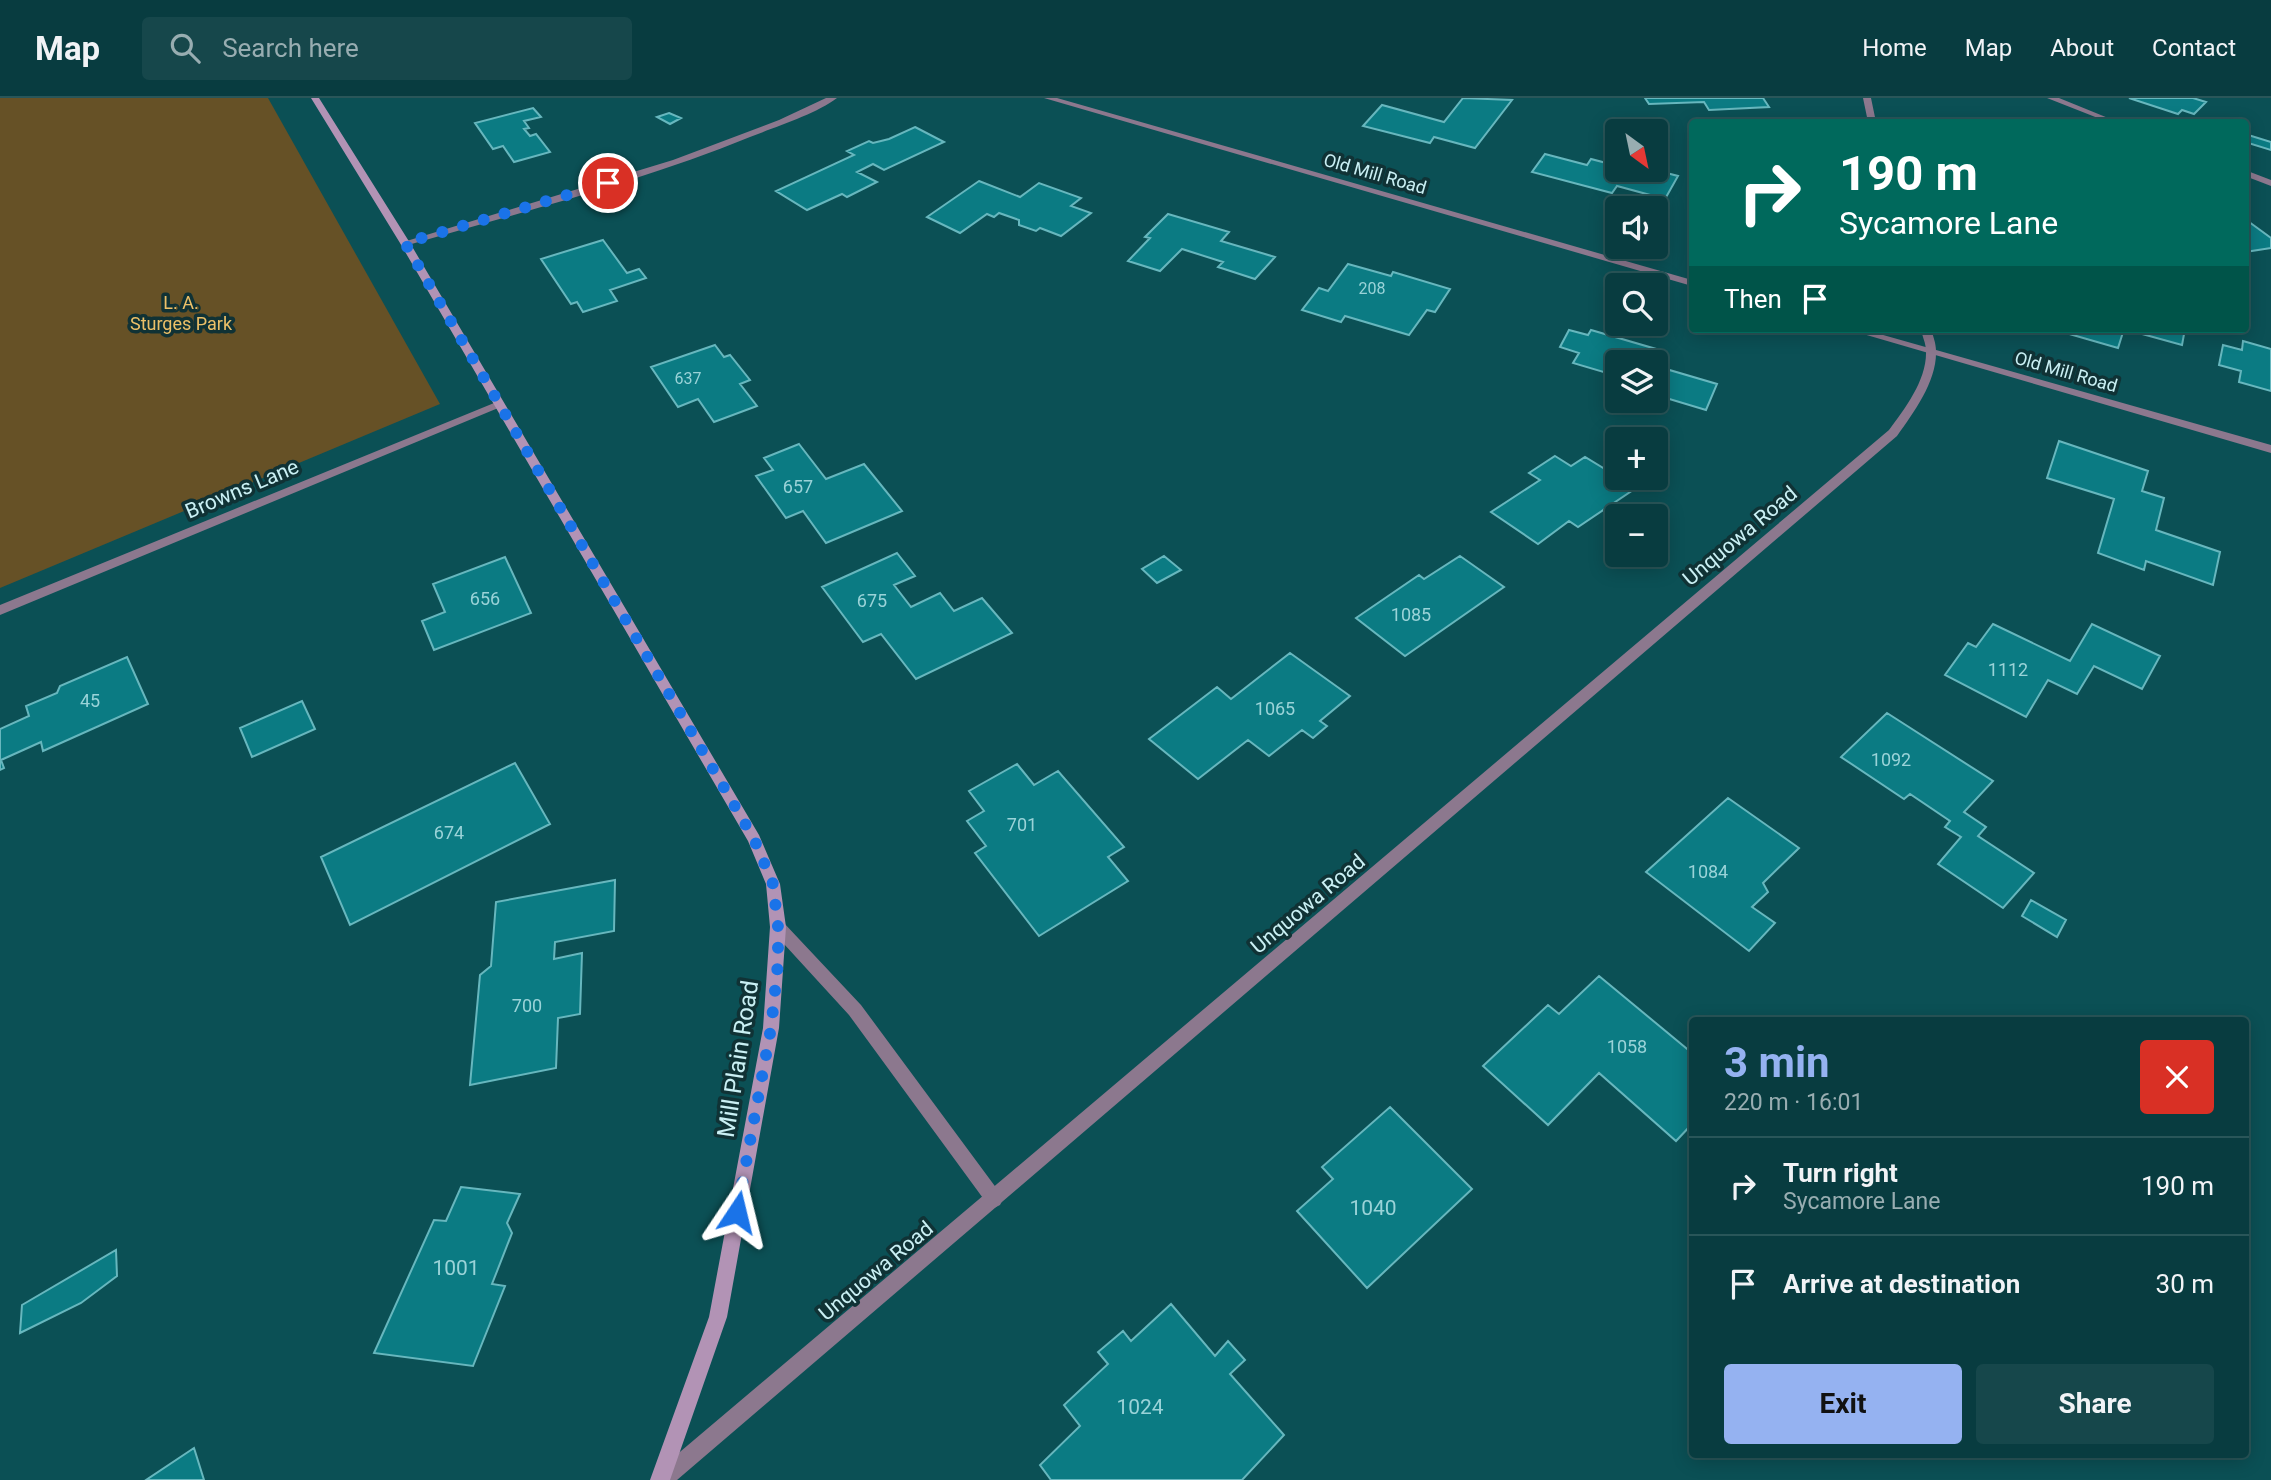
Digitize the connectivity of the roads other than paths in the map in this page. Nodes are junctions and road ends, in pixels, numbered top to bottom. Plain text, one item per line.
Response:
1 (315, 98) edge
2 (833, 98) edge
3 (1048, 98) edge
4 (1867, 98) edge
5 (2050, 98) edge
6 (1871, 119) edge
7 (2106, 119) edge
8 (2249, 175) edge
9 (2271, 183) edge
10 (405, 243) junction
11 (1689, 282) edge
12 (1865, 333) edge
13 (1927, 333) edge
14 (1932, 352) junction
15 (499, 404) junction
16 (2271, 449) edge
17 (0, 610) edge
18 (778, 927) junction
19 (994, 1199) junction
20 (661, 1480) edge

1 - 10 main road, Mill Plain Road
2 - 10 street
3 - 11 street, Old Mill Road
4 - 6 street
5 - 7 street
8 - 9 street
10 - 15 main road, Mill Plain Road
12 - 14 street, Old Mill Road
13 - 14 street
14 - 16 street, Old Mill Road
14 - 19 street, Unquowa Road
15 - 17 street, Browns Lane
15 - 18 main road, Mill Plain Road
18 - 19 street
18 - 20 main road, Mill Plain Road
19 - 20 street, Unquowa Road

